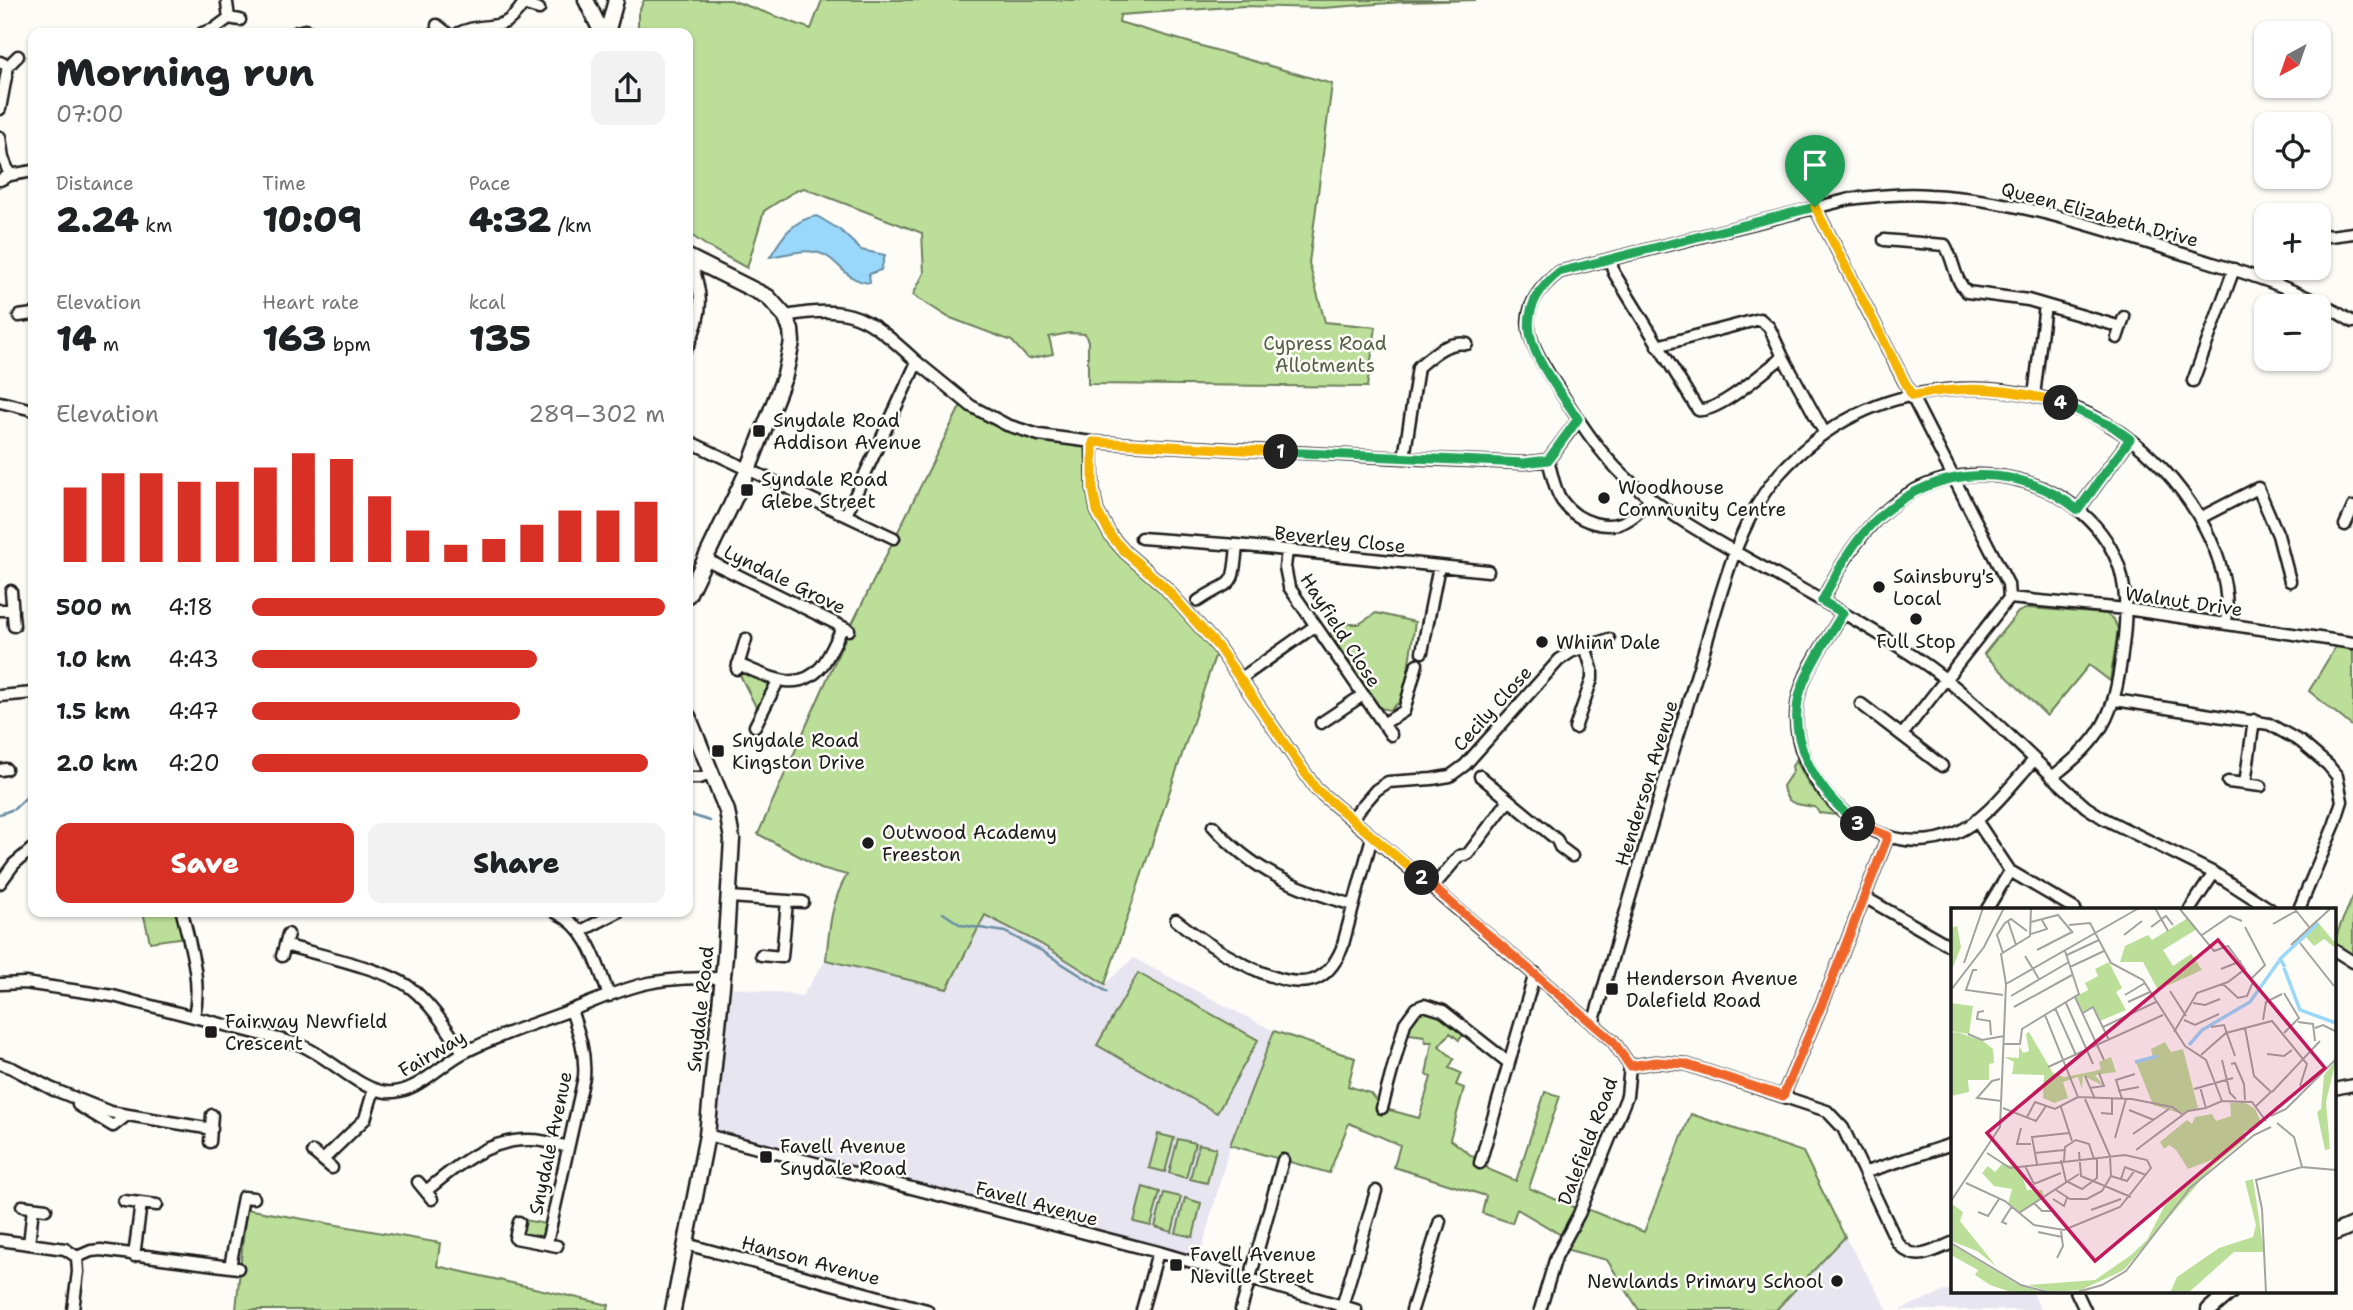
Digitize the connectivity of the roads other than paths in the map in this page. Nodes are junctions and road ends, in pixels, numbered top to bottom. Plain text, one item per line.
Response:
1 (586, 0) edge
2 (616, 0) edge
3 (227, 3) dead end
4 (539, 9) dead end
5 (314, 20) dead end
6 (437, 25) dead end
7 (216, 28) edge
8 (313, 28) edge
9 (441, 28) edge
10 (473, 28) edge
11 (601, 28) edge
12 (606, 28) edge
13 (18, 56) dead end
14 (4, 64) edge
15 (0, 109) edge
16 (0, 137) edge
17 (28, 172) edge
18 (10, 175) junction
19 (0, 180) edge
20 (1815, 207) junction
21 (2353, 233) edge
22 (2331, 236) edge
23 (1884, 240) dead end
24 (1610, 259) junction
25 (693, 260) edge
26 (693, 269) edge
27 (2234, 269) junction
28 (2045, 305) junction
29 (28, 315) edge
30 (19, 316) dead end
31 (785, 316) junction
32 (2353, 322) edge
33 (693, 335) edge
34 (2117, 338) dead end
35 (1467, 344) dead end
36 (1657, 346) junction
37 (1783, 356) junction
38 (916, 362) junction
39 (2193, 382) dead end
40 (1912, 396) junction
41 (2035, 396) junction
42 (0, 402) edge
43 (28, 409) edge
44 (1578, 419) junction
45 (1824, 432) junction
46 (2130, 439) junction
47 (1093, 442) junction
48 (693, 443) edge
49 (1404, 458) junction
50 (1548, 460) junction
51 (748, 470) junction
52 (1954, 478) junction
53 (1650, 498) junction
54 (2078, 510) junction
55 (846, 515) junction
56 (2200, 518) junction
57 (894, 538) dead end
58 (1141, 538) dead end
59 (1237, 545) junction
60 (1287, 551) junction
61 (1735, 552) junction
62 (705, 559) junction
63 (1439, 566) junction
64 (1488, 571) dead end
65 (2290, 581) dead end
66 (693, 584) edge
67 (11, 591) dead end
68 (2009, 598) junction
69 (1198, 601) dead end
70 (1822, 601) junction
71 (0, 610) edge
72 (13, 610) junction
73 (2126, 610) junction
74 (1843, 613) junction
75 (2226, 624) junction
76 (14, 626) dead end
77 (1315, 626) junction
78 (746, 639) dead end
79 (1609, 639) dead end
80 (2353, 643) edge
81 (1585, 646) junction
82 (1422, 652) dead end
83 (1417, 664) dead end
84 (1240, 679) junction
85 (1945, 679) junction
86 (778, 681) junction
87 (28, 693) edge
88 (1363, 695) junction
89 (0, 696) edge
90 (2115, 700) junction
91 (1861, 704) dead end
92 (2254, 720) junction
93 (753, 721) dead end
94 (1321, 723) dead end
95 (1383, 724) junction
96 (693, 728) edge
97 (1575, 728) dead end
98 (1391, 735) dead end
99 (1902, 735) junction
100 (2034, 760) junction
101 (1942, 766) dead end
102 (712, 773) junction
103 (1480, 776) dead end
104 (2052, 777) junction
105 (693, 778) edge
106 (2228, 782) dead end
107 (2245, 784) junction
108 (2261, 786) dead end
109 (1508, 800) junction
110 (1351, 819) junction
111 (1976, 820) junction
112 (1213, 826) dead end
113 (1888, 836) junction
114 (1372, 837) junction
115 (28, 852) edge
116 (1572, 856) dead end
117 (2010, 870) junction
118 (2214, 873) junction
119 (0, 883) edge
120 (1433, 887) junction
121 (730, 897) junction
122 (1866, 898) junction
123 (787, 901) junction
124 (803, 902) dead end
125 (1353, 905) junction
126 (1988, 908) edge
127 (2073, 908) edge
128 (2191, 908) edge
129 (2268, 908) edge
130 (2299, 908) edge
131 (183, 917) edge
132 (564, 917) edge
133 (608, 917) edge
134 (1176, 919) dead end
135 (581, 931) junction
136 (288, 934) dead end
137 (285, 945) junction
138 (1951, 946) edge
139 (2336, 951) edge
140 (761, 955) dead end
141 (282, 956) dead end
142 (2353, 962) edge
143 (1535, 973) junction
144 (723, 978) junction
145 (0, 984) edge
146 (609, 996) junction
147 (571, 1010) junction
148 (194, 1016) junction
149 (1593, 1024) junction
150 (463, 1052) junction
151 (1510, 1063) junction
152 (0, 1064) edge
153 (1630, 1066) junction
154 (2353, 1084) edge
155 (2336, 1088) edge
156 (374, 1089) junction
157 (1783, 1096) junction
158 (1382, 1108) dead end
159 (212, 1115) dead end
160 (212, 1129) junction
161 (707, 1135) junction
162 (209, 1142) dead end
163 (1951, 1144) edge
164 (568, 1147) junction
165 (313, 1152) dead end
166 (323, 1160) junction
167 (1283, 1160) dead end
168 (1480, 1163) dead end
169 (332, 1168) dead end
170 (1866, 1172) junction
171 (418, 1182) dead end
172 (1376, 1191) dead end
173 (254, 1198) dead end
174 (124, 1201) dead end
175 (141, 1203) junction
176 (157, 1205) dead end
177 (22, 1206) dead end
178 (33, 1208) junction
179 (46, 1209) dead end
180 (1440, 1221) dead end
181 (519, 1222) dead end
182 (2353, 1225) edge
183 (2336, 1232) edge
184 (0, 1240) edge
185 (1951, 1242) edge
186 (29, 1244) junction
187 (686, 1244) junction
188 (1158, 1252) junction
189 (134, 1256) junction
190 (77, 1257) junction
191 (1250, 1278) junction
192 (2076, 1292) edge
193 (2230, 1292) edge
194 (1341, 1308) edge
195 (74, 1310) edge
196 (673, 1310) edge
197 (927, 1310) edge
198 (1142, 1310) edge
199 (1241, 1310) edge
200 (1356, 1310) edge
201 (1412, 1310) edge
202 (1540, 1310) edge
203 (2085, 1310) edge
204 (2209, 1310) edge

1 - 11 street
2 - 12 street
3 - 7 street
4 - 10 street
5 - 8 street
6 - 9 street
13 - 14 street
14 - 15 street
16 - 18 street
17 - 18 street
18 - 19 street
20 - 24 street, Queen Elizabeth Drive
20 - 27 street, Queen Elizabeth Drive
20 - 40 street
21 - 22 street
23 - 28 street
24 - 36 street
24 - 44 street, Queen Elizabeth Drive
25 - 31 street
26 - 33 street
27 - 32 street, Queen Elizabeth Drive
27 - 39 street
28 - 34 street
28 - 41 street
29 - 30 street
31 - 38 street
31 - 51 street
35 - 49 street
36 - 37 street
36 - 37 street
37 - 45 street
38 - 47 street
38 - 55 street
40 - 41 street, Henderson Avenue
40 - 45 street, Henderson Avenue
40 - 52 street
41 - 46 street, Henderson Avenue
42 - 43 street
44 - 50 street
44 - 53 street, Queen Elizabeth Drive
45 - 61 street, Henderson Avenue
46 - 54 street
46 - 56 street, Henderson Avenue
47 - 49 street
47 - 84 street, Dalefield Road
48 - 51 street
49 - 50 street
50 - 53 street
51 - 55 street
51 - 62 street
52 - 54 street
52 - 68 street
52 - 70 street
53 - 61 street, Queen Elizabeth Drive
54 - 73 street
55 - 57 street
56 - 65 street
56 - 75 street, Henderson Avenue
58 - 59 street, Beverley Close
59 - 60 street, Beverley Close
59 - 69 street
60 - 63 street, Beverley Close
60 - 77 street, Hayfield Close
61 - 70 street, Queen Elizabeth Drive
61 - 149 street, Henderson Avenue
62 - 66 street
62 - 86 street, Lyndale Grove
63 - 64 street, Beverley Close
63 - 82 street
67 - 72 street
68 - 73 street, Walnut Drive
68 - 85 street
70 - 74 street, Queen Elizabeth Drive
71 - 72 street
72 - 76 street
73 - 75 street, Walnut Drive
73 - 90 street
74 - 85 street, Queen Elizabeth Drive
74 - 113 street
75 - 80 street, Walnut Drive
77 - 84 street
77 - 88 street, Hayfield Close
78 - 86 street
79 - 81 street, Cecily Close
81 - 97 street
81 - 110 street, Cecily Close
83 - 95 street, Hayfield Close
84 - 110 street, Dalefield Road
85 - 99 street
85 - 100 street, Queen Elizabeth Drive
86 - 93 street
87 - 89 street
88 - 94 street
88 - 95 street, Hayfield Close
90 - 92 street
90 - 104 street
91 - 99 street
92 - 107 street
92 - 130 street
95 - 98 street, Hayfield Close
96 - 102 street, Snydale Road
99 - 101 street
100 - 104 street, Queen Elizabeth Drive
100 - 111 street
102 - 105 street
102 - 121 street, Snydale Road
103 - 109 street
104 - 118 street, Queen Elizabeth Drive
106 - 107 street
107 - 108 street
109 - 116 street
109 - 120 street
110 - 114 street, Dalefield Road
111 - 113 street
111 - 117 street
112 - 125 street
113 - 122 street
114 - 120 street, Dalefield Road
114 - 125 street
115 - 119 street
117 - 126 street
117 - 127 street
118 - 128 street
118 - 129 street, Queen Elizabeth Drive
120 - 143 street, Dalefield Road
121 - 123 street
121 - 144 street, Snydale Road
122 - 138 street
122 - 157 street
123 - 124 street
123 - 140 street
125 - 134 street
131 - 148 street
132 - 135 street
133 - 135 street
135 - 146 street
136 - 137 street
137 - 141 street
137 - 150 street
139 - 142 street
143 - 149 street, Dalefield Road
143 - 151 street
144 - 146 street, Fairway
144 - 161 street, Snydale Road
145 - 148 street
146 - 147 street, Fairway
147 - 150 street, Fairway
147 - 164 street, Snydale Avenue
148 - 156 street
149 - 153 street, Dalefield Road
150 - 156 street, Fairway
151 - 158 street
151 - 168 street
152 - 160 street
153 - 157 street
153 - 202 street, Dalefield Road
154 - 155 street
156 - 166 street
157 - 170 street
159 - 160 street
160 - 162 street
161 - 187 street, Snydale Road
161 - 188 street, Favell Avenue
163 - 170 street
164 - 171 street
164 - 181 street, Snydale Avenue
165 - 166 street
166 - 169 street
167 - 191 street
170 - 185 street
172 - 194 street
173 - 189 street
174 - 175 street
175 - 176 street
175 - 189 street
177 - 178 street
178 - 179 street
178 - 186 street
180 - 201 street
182 - 183 street
184 - 186 street
186 - 190 street
187 - 196 street, Snydale Road
187 - 197 street, Hanson Avenue
188 - 191 street, Favell Avenue
188 - 198 street
189 - 190 street
190 - 195 street
191 - 194 street, Favell Avenue
191 - 199 street
192 - 203 street
193 - 204 street
194 - 200 street, Favell Avenue

